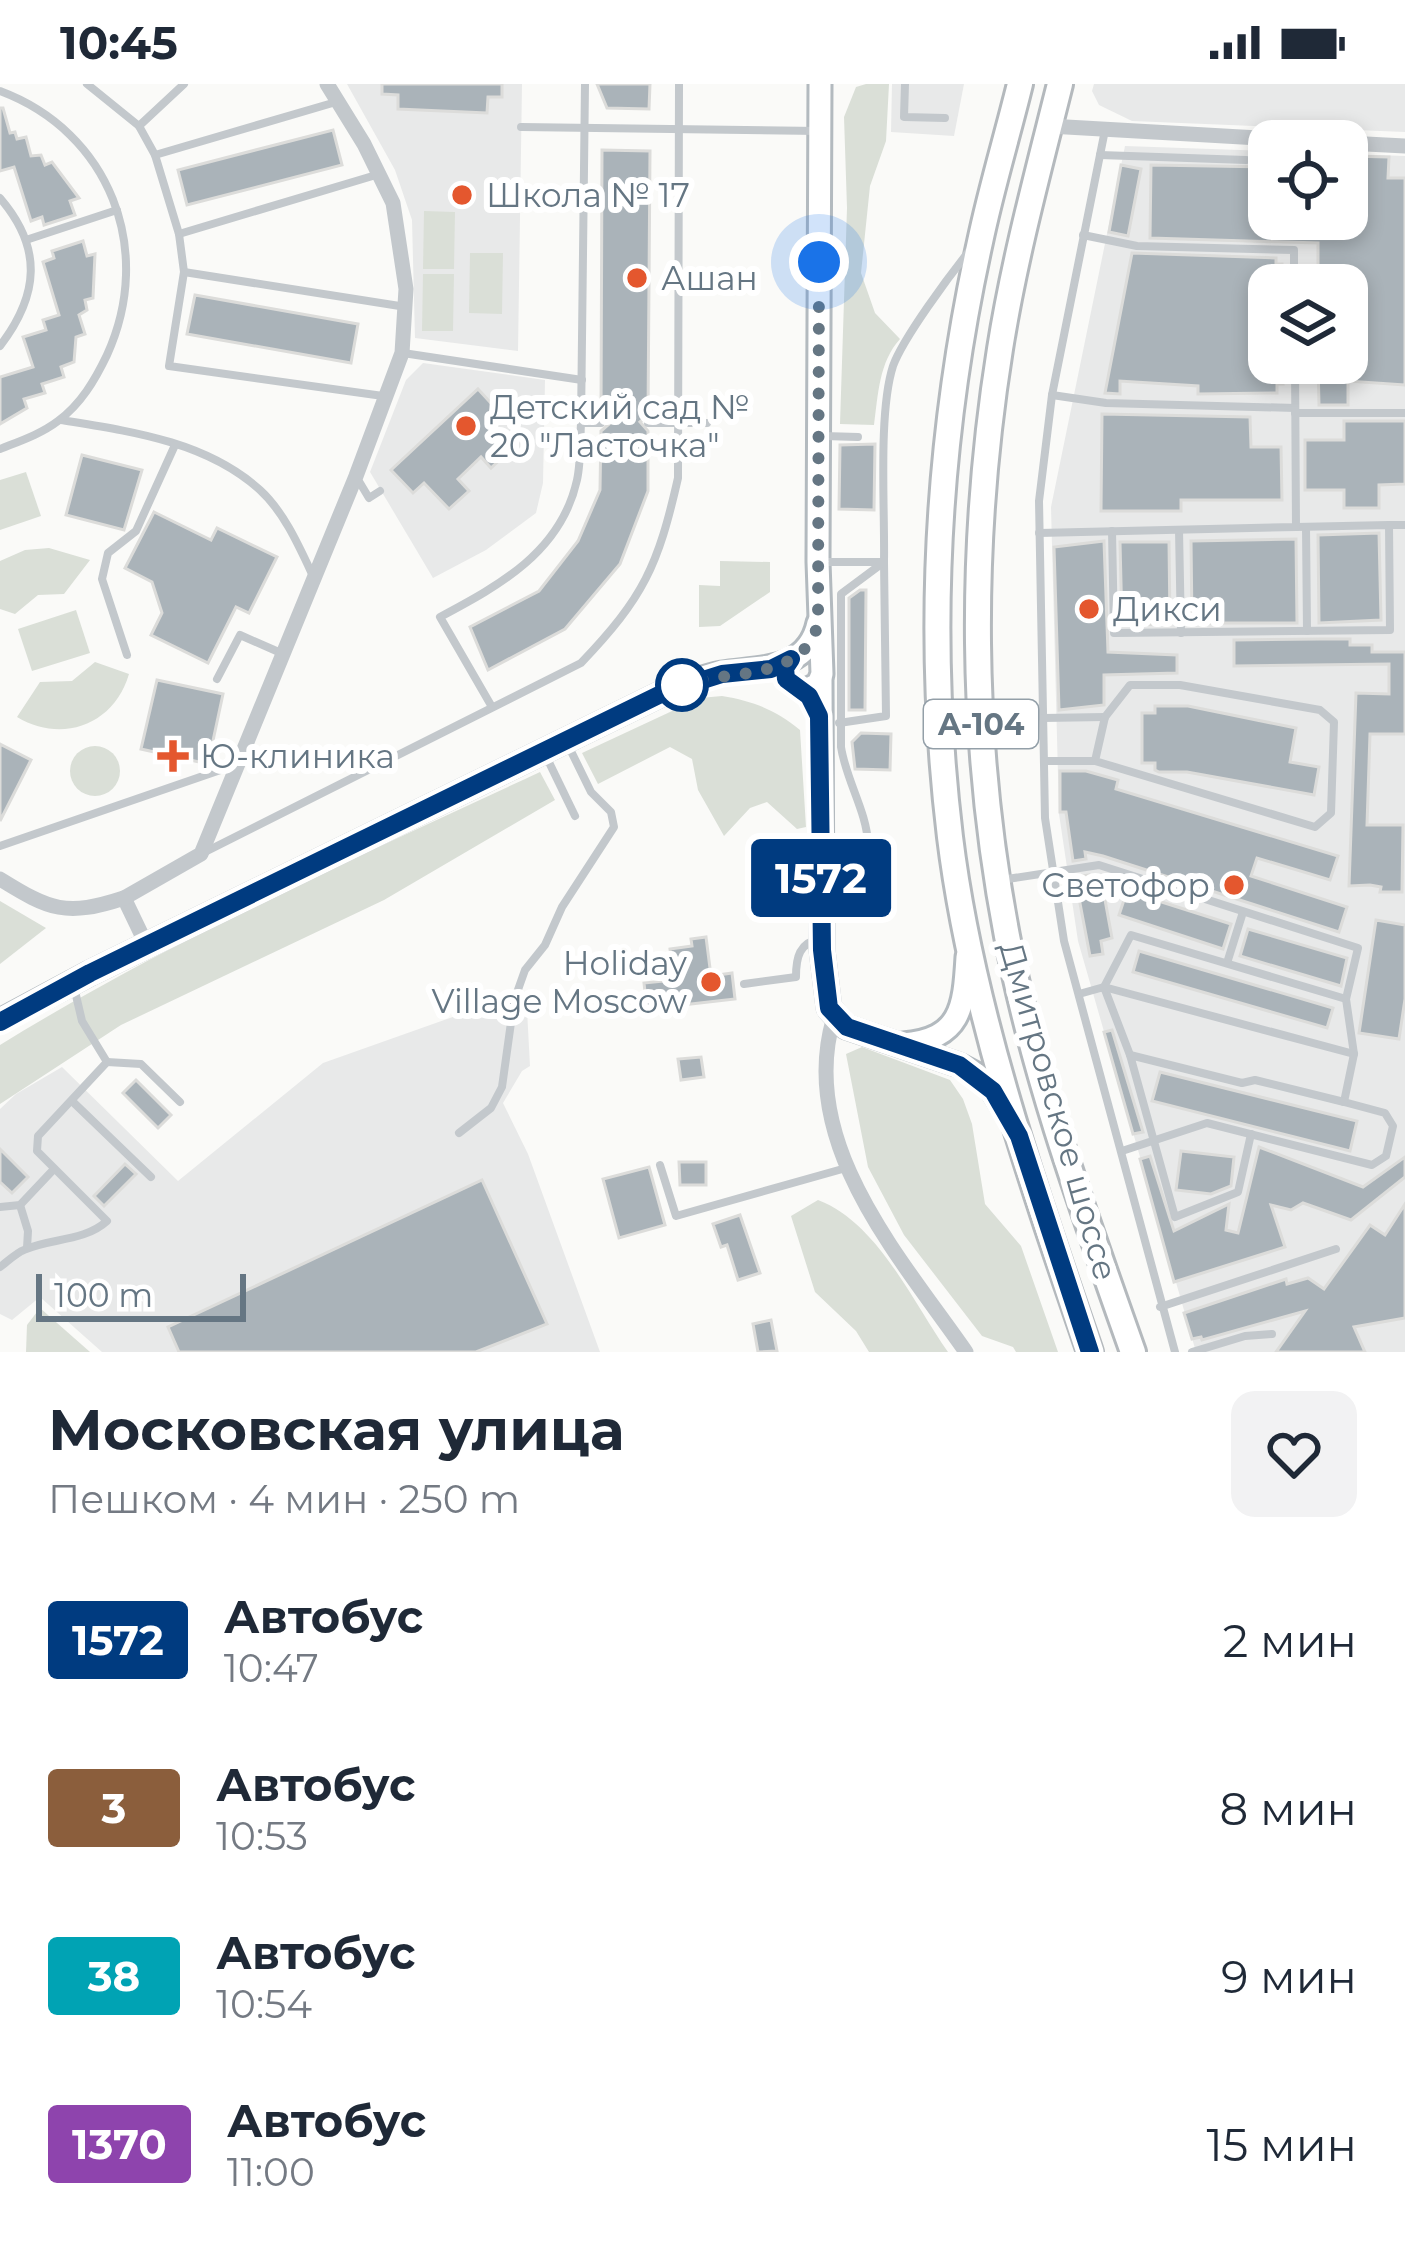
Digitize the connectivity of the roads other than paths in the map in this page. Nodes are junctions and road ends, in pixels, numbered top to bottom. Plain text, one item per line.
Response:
1 (87, 84) edge
2 (184, 84) edge
3 (326, 84) edge
4 (585, 84) edge
5 (680, 84) edge
6 (820, 84) edge
7 (905, 84) edge
8 (1020, 84) edge
9 (1060, 84) edge
10 (0, 91) edge
11 (336, 102) junction
12 (945, 118) dead end
13 (140, 125) junction
14 (584, 126) junction
15 (1049, 126) junction
16 (521, 127) dead end
17 (679, 128) junction
18 (820, 130) junction
19 (1105, 130) junction
20 (1248, 138) edge
21 (1368, 144) edge
22 (1405, 146) edge
23 (155, 155) junction
24 (1100, 155) junction
25 (1246, 160) dead end
26 (376, 175) junction
27 (0, 198) edge
28 (117, 210) junction
29 (179, 234) junction
30 (1083, 235) junction
31 (26, 240) junction
32 (980, 240) junction
33 (1294, 264) edge
34 (184, 272) junction
35 (406, 307) junction
36 (0, 346) edge
37 (402, 353) junction
38 (582, 380) junction
39 (1295, 384) edge
40 (1052, 395) junction
41 (388, 397) junction
42 (1295, 411) junction
43 (1405, 413) edge
44 (60, 420) junction
45 (581, 423) junction
46 (601, 423) dead end
47 (648, 423) dead end
48 (678, 423) junction
49 (707, 423) dead end
50 (818, 436) junction
51 (858, 436) dead end
52 (175, 445) junction
53 (0, 449) edge
54 (356, 476) junction
55 (380, 491) dead end
56 (1389, 525) junction
57 (1405, 525) edge
58 (1301, 527) junction
59 (1179, 530) junction
60 (1112, 531) junction
61 (1040, 533) junction
62 (818, 562) junction
63 (884, 562) junction
64 (314, 577) junction
65 (1307, 631) junction
66 (1180, 632) junction
67 (282, 654) junction
68 (127, 655) dead end
69 (804, 672) junction
70 (217, 679) dead end
71 (492, 707) junction
72 (1105, 717) junction
73 (1043, 718) junction
74 (829, 719) junction
75 (566, 741) junction
76 (544, 752) junction
77 (1044, 761) junction
78 (1095, 761) junction
79 (236, 764) junction
80 (575, 816) dead end
81 (820, 829) junction
82 (0, 846) edge
83 (201, 854) junction
84 (1054, 872) junction
85 (0, 879) edge
86 (998, 881) junction
87 (124, 898) junction
88 (1244, 911) junction
89 (822, 938) junction
90 (968, 940) junction
91 (147, 946) junction
92 (1227, 963) junction
93 (73, 982) junction
94 (743, 984) dead end
95 (1104, 987) junction
96 (1079, 994) junction
97 (1346, 999) junction
98 (834, 1017) junction
99 (0, 1022) edge
100 (896, 1045) junction
101 (1354, 1054) junction
102 (1130, 1055) junction
103 (107, 1062) junction
104 (74, 1102) junction
105 (180, 1102) dead end
106 (1344, 1102) junction
107 (459, 1133) dead end
108 (1252, 1134) junction
109 (1019, 1136) junction
110 (1154, 1140) junction
111 (1123, 1150) junction
112 (661, 1165) dead end
113 (847, 1167) junction
114 (54, 1168) junction
115 (151, 1177) dead end
116 (20, 1205) junction
117 (0, 1207) edge
118 (27, 1247) junction
119 (1336, 1249) dead end
120 (0, 1268) edge
121 (1160, 1306) junction
122 (1272, 1334) dead end
123 (966, 1352) edge
124 (1090, 1352) edge
125 (1132, 1352) edge
126 (1175, 1352) edge
127 (1192, 1352) edge

1 - 13 lane
2 - 13 lane
3 - 11 street
4 - 14 lane
5 - 17 lane
6 - 18 main road
7 - 12 lane
8 - 32 highway, Дмитровское шоссе / А-104
9 - 15 highway, Дмитровское шоссе / А-104
10 - 28 lane
11 - 23 lane
11 - 26 street
13 - 23 lane
14 - 16 lane
14 - 17 lane
14 - 38 lane
15 - 19 street
15 - 86 highway, Дмитровское шоссе / А-104
17 - 18 lane
17 - 48 lane
18 - 50 main road
19 - 20 street
19 - 24 lane
21 - 22 street
23 - 29 lane
24 - 25 lane
24 - 30 lane
26 - 29 lane
26 - 35 street
27 - 31 lane
28 - 31 lane
28 - 44 lane
29 - 34 lane
30 - 33 lane
30 - 40 lane
31 - 36 lane
32 - 63 lane
32 - 90 highway, Дмитровское шоссе / А-104
34 - 35 lane
34 - 41 lane
35 - 37 street
37 - 38 lane
37 - 41 street
38 - 45 lane
39 - 42 lane
40 - 42 lane
40 - 61 lane
41 - 54 street
42 - 43 lane
42 - 58 lane
44 - 52 lane
44 - 53 lane
45 - 46 lane
45 - 71 lane
47 - 48 lane
48 - 49 lane
48 - 71 lane
50 - 51 lane
50 - 62 main road
52 - 64 lane
52 - 68 lane
54 - 55 lane
54 - 64 street
56 - 57 lane
56 - 58 lane
56 - 65 lane
58 - 59 lane
58 - 65 lane
59 - 60 lane
59 - 66 lane
60 - 61 lane
60 - 66 lane
61 - 73 lane
62 - 63 lane
62 - 69 main road
63 - 74 lane
63 - 74 lane
64 - 67 street
65 - 66 lane
67 - 70 lane
67 - 79 street
69 - 74 main road
69 - 75 main road
71 - 83 lane
72 - 73 lane
72 - 78 lane
72 - 78 lane
73 - 77 lane
74 - 81 main road
74 - 81 lane
75 - 76 main road
75 - 107 lane
76 - 80 lane
76 - 91 main road
77 - 78 lane
77 - 84 lane
79 - 82 lane
79 - 83 street
81 - 89 main road
83 - 87 street
84 - 86 lane
84 - 88 lane
84 - 96 lane
85 - 87 street
86 - 125 highway, Дмитровское шоссе / А-104
87 - 91 street
88 - 92 lane
88 - 97 lane
89 - 94 lane
89 - 98 main road
90 - 100 main road, А-104
90 - 109 highway, Дмитровское шоссе / А-104
91 - 93 main road
92 - 95 lane
92 - 97 lane
93 - 99 main road
93 - 103 lane
95 - 96 lane
95 - 101 lane
95 - 102 lane
96 - 111 lane
97 - 101 lane
98 - 100 main road, А-104
98 - 113 street
100 - 109 main road, А-104
101 - 106 lane
102 - 106 lane
102 - 110 lane
103 - 104 lane
103 - 105 lane
104 - 114 lane
104 - 115 lane
106 - 108 lane
108 - 110 lane
108 - 110 lane
109 - 124 highway, Дмитровское шоссе / А-104
110 - 111 lane
111 - 121 lane
112 - 113 lane
113 - 123 street
114 - 116 lane
114 - 118 lane
116 - 117 lane
116 - 118 lane
118 - 120 lane
119 - 121 lane
121 - 126 lane
122 - 127 lane

